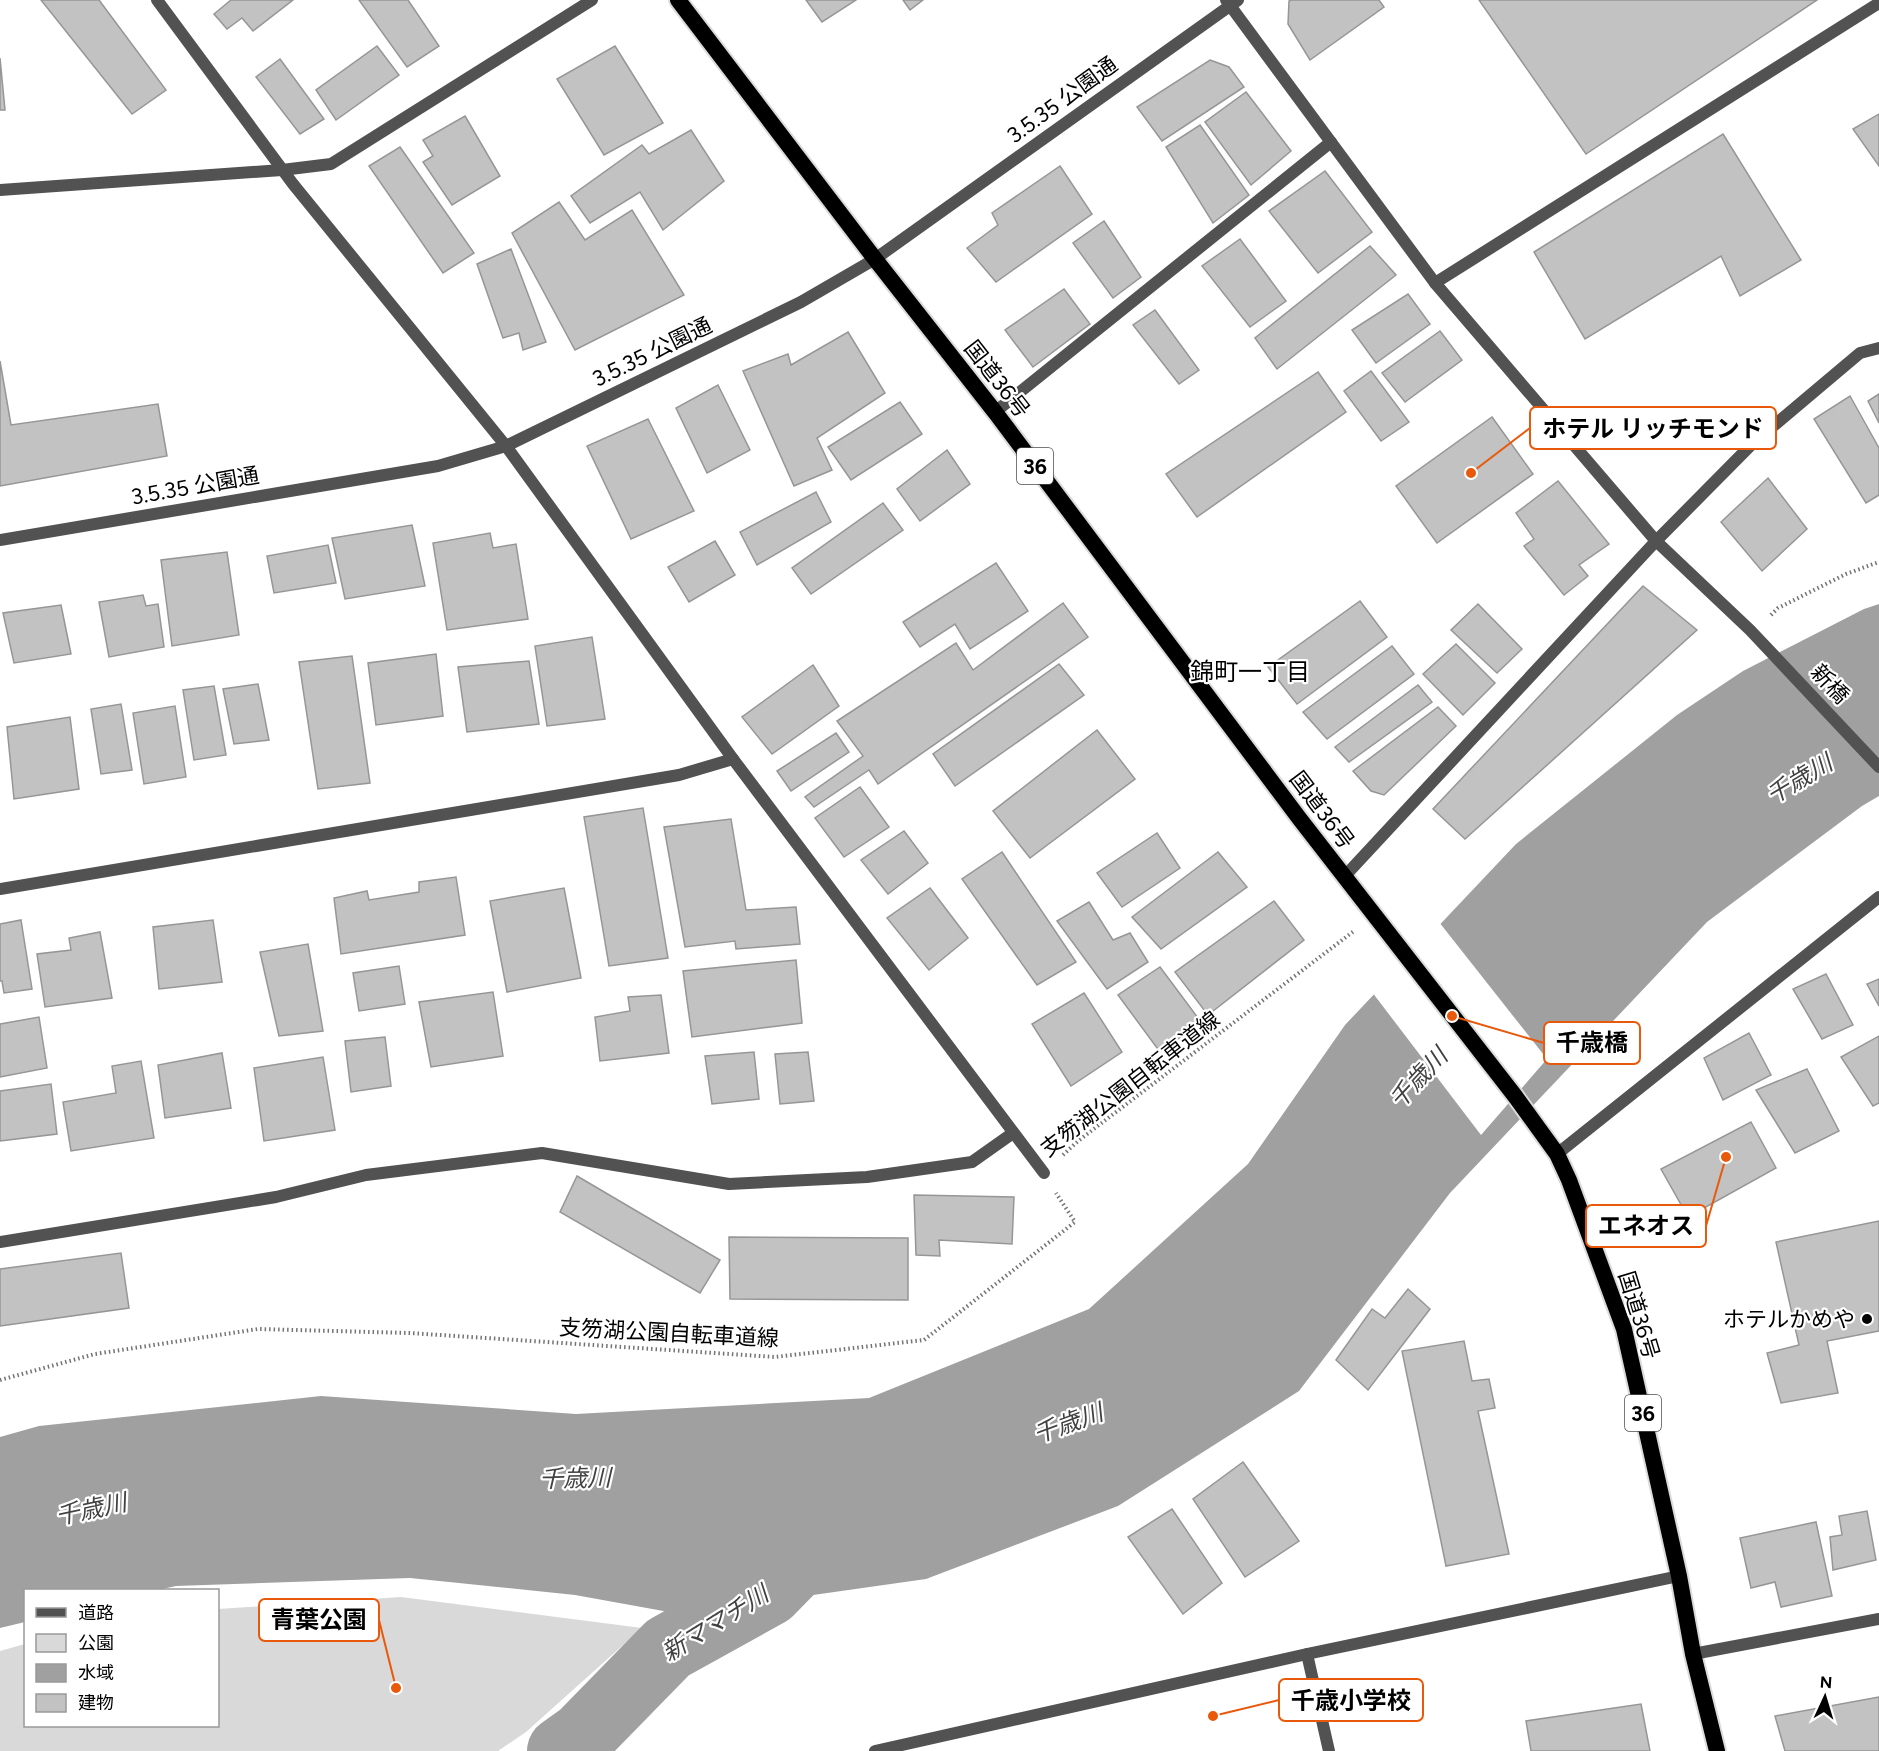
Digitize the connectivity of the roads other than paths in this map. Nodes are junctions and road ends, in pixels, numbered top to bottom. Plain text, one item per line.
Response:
1 (157, 0) edge
2 (592, 0) edge
3 (678, 0) edge
4 (1231, 2) edge
5 (1879, 3) edge
6 (1331, 142) junction
7 (282, 170) junction
8 (0, 190) edge
9 (875, 259) junction
10 (1436, 283) junction
11 (1879, 348) edge
12 (995, 412) junction
13 (506, 446) junction
14 (0, 540) edge
15 (1656, 541) junction
16 (733, 759) junction
17 (1879, 767) edge
18 (1344, 877) junction
19 (0, 889) edge
20 (1879, 897) edge
21 (1013, 1132) junction
22 (1557, 1154) junction
23 (1044, 1173) road end
24 (0, 1242) edge
25 (1678, 1576) junction
26 (1879, 1619) edge
27 (1307, 1654) junction
28 (1693, 1654) junction
29 (875, 1751) edge
30 (1329, 1751) edge
31 (1717, 1751) edge

1 - 7 street
2 - 7 street
3 - 9 highway, 国道36号 / 36
4 - 6 street, 新橋
4 - 9 street, 3.5.35 公園通
5 - 10 street
6 - 10 street, 新橋
6 - 12 street
7 - 8 street
7 - 13 street
9 - 12 highway, 国道36号 / 36
9 - 13 street, 3.5.35 公園通
10 - 15 street, 新橋
11 - 15 street
12 - 18 highway, 国道36号 / 36
13 - 14 street, 3.5.35 公園通
13 - 16 street
15 - 17 street, 新橋
15 - 18 street
16 - 19 street
16 - 21 street
18 - 22 highway, 国道36号 / 36
20 - 22 street
21 - 23 street
21 - 24 street
22 - 25 highway, 国道36号 / 36
25 - 27 street
25 - 28 highway, 国道36号 / 36
26 - 28 street
27 - 29 street
27 - 30 street
28 - 31 highway, 国道36号 / 36

